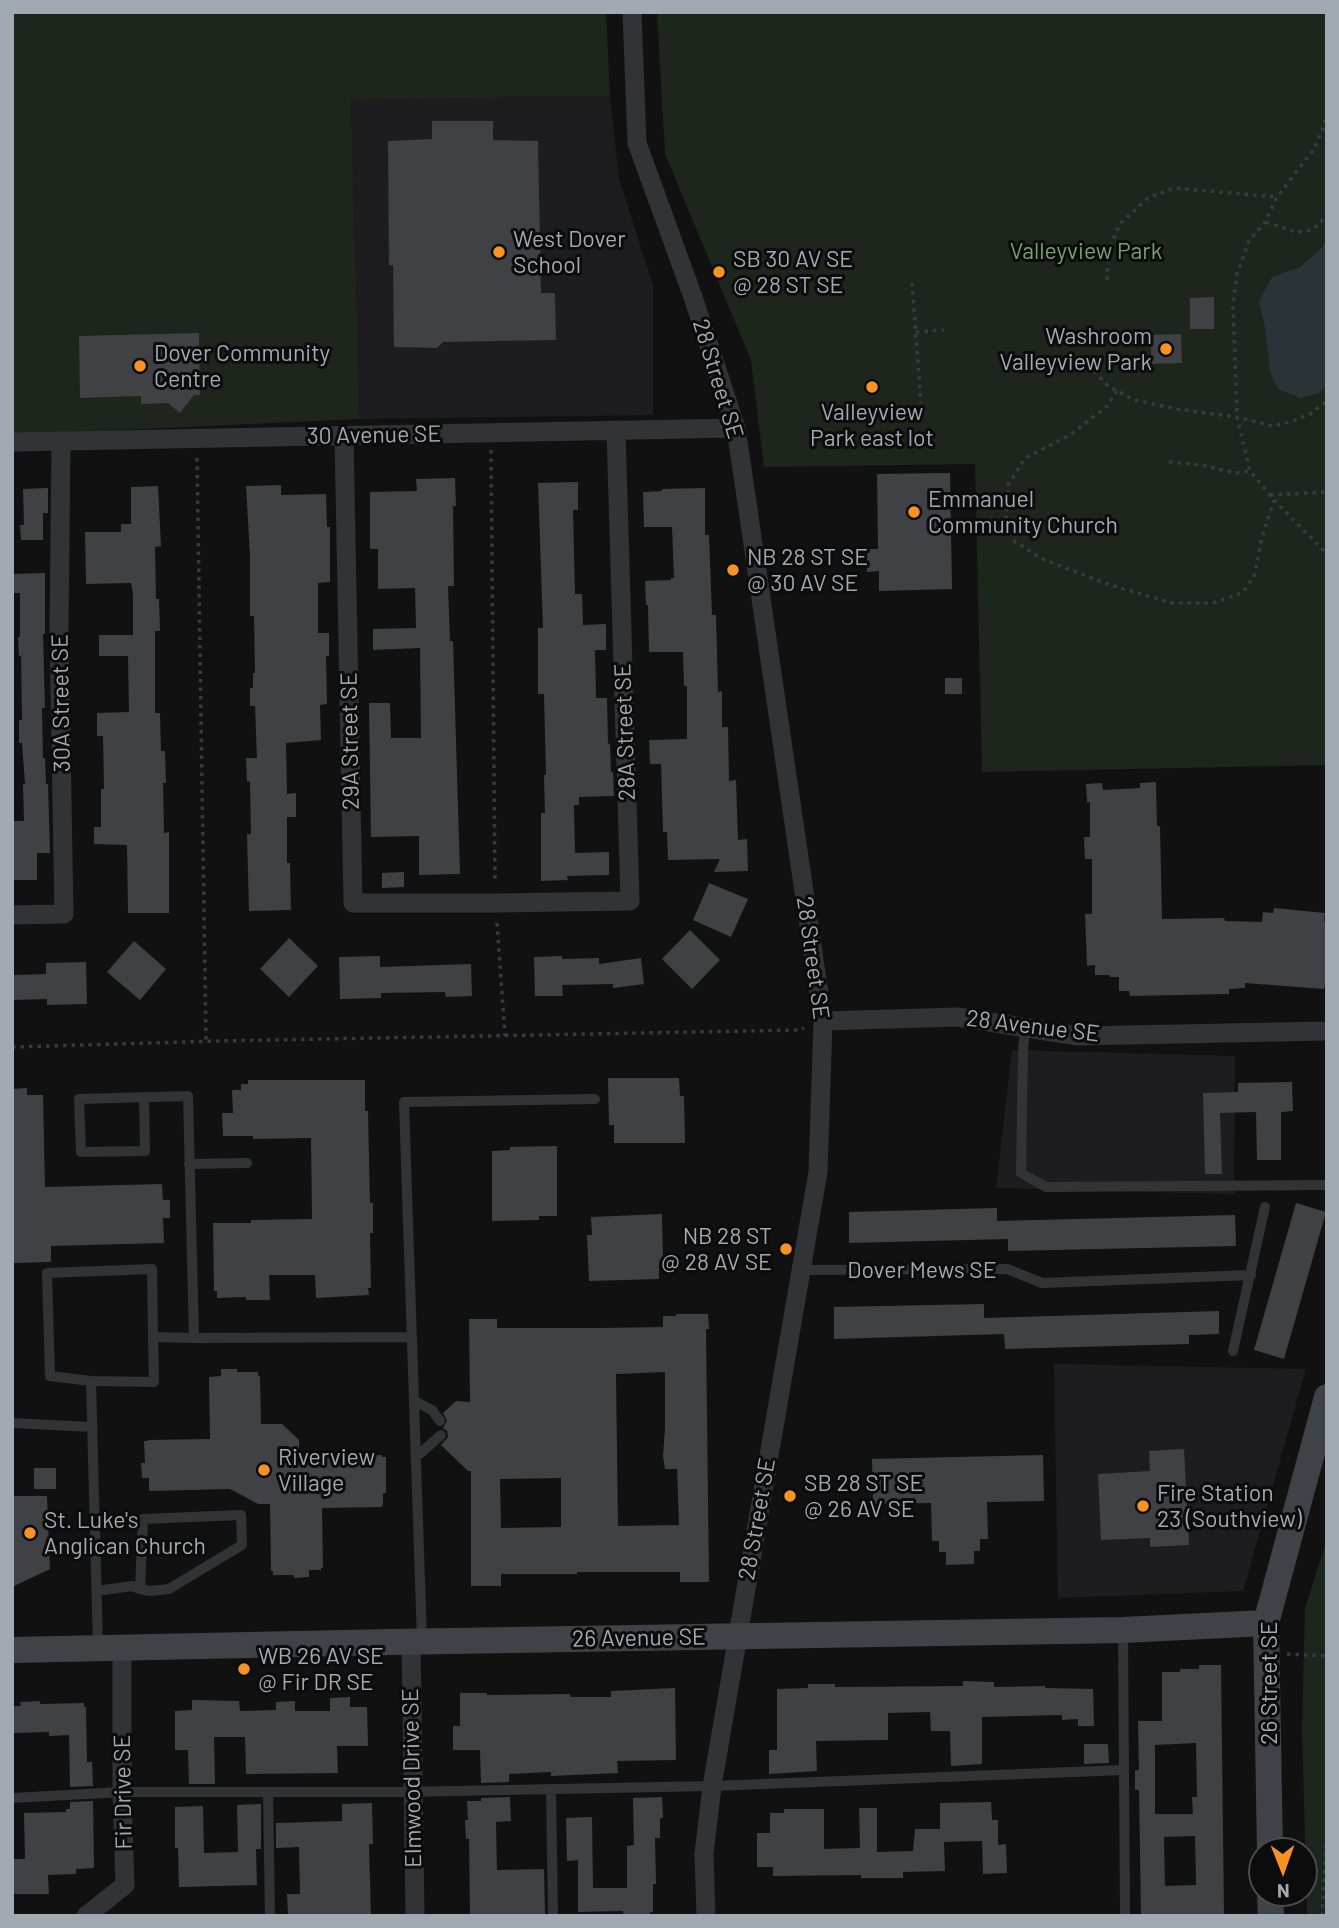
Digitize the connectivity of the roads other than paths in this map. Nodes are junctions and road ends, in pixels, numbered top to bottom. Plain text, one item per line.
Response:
1 (632, 12) edge
2 (736, 429) junction
3 (616, 430) junction
4 (344, 436) junction
5 (61, 441) junction
6 (12, 442) edge
7 (496, 903) joint
8 (12, 915) edge
9 (823, 1021) junction
10 (1025, 1028) junction
11 (1327, 1031) edge
12 (145, 1098) junction
13 (595, 1099) dead end
14 (247, 1163) dead end
15 (189, 1164) junction
16 (1327, 1185) edge
17 (1265, 1208) dead end
18 (801, 1270) junction
19 (1251, 1275) junction
20 (153, 1337) junction
21 (411, 1337) junction
22 (194, 1338) junction
23 (1233, 1351) dead end
24 (91, 1381) junction
25 (1327, 1397) edge
26 (414, 1401) junction
27 (440, 1421) dead end
28 (12, 1423) edge
29 (92, 1427) junction
30 (441, 1435) dead end
31 (416, 1457) junction
32 (140, 1589) junction
33 (97, 1591) junction
34 (1266, 1623) junction
35 (1123, 1630) junction
36 (737, 1637) junction
37 (416, 1641) junction
38 (110, 1649) junction
39 (12, 1650) edge
40 (1124, 1770) junction
41 (712, 1786) junction
42 (551, 1789) junction
43 (412, 1791) junction
44 (122, 1792) junction
45 (268, 1792) junction
46 (12, 1797) edge
47 (1270, 1837) edge
48 (86, 1916) edge
49 (270, 1916) edge
50 (415, 1916) edge
51 (553, 1916) edge
52 (706, 1916) edge
53 (1125, 1916) edge

1 - 2 street, 28 Street SE
2 - 3 street, 30 Avenue SE
2 - 9 street, 28 Street SE
3 - 4 street, 30 Avenue SE
3 - 7 street, 28A Street SE
4 - 5 street, 30 Avenue SE
4 - 7 street, 29A Street SE
5 - 6 street, 30 Avenue SE
5 - 8 street, 30A Street SE
9 - 10 street, 28 Avenue SE
9 - 18 street, 28 Street SE
10 - 11 street, 28 Avenue SE
10 - 16 lane
12 - 12 lane
12 - 15 lane
13 - 21 lane
14 - 15 lane
15 - 22 lane
17 - 19 lane
18 - 19 lane, Dover Mews SE
18 - 36 street, 28 Street SE
19 - 23 lane
20 - 22 lane
20 - 24 lane
20 - 24 lane
21 - 22 lane
21 - 26 lane
24 - 29 lane
25 - 34 street, 26 Street SE
26 - 27 lane
26 - 31 lane
28 - 29 lane
29 - 33 lane
30 - 31 lane
31 - 37 lane
32 - 32 lane
32 - 33 lane
33 - 38 lane
34 - 35 street, 26 Avenue SE
34 - 47 street, 26 Street SE
35 - 36 street, 26 Avenue SE
35 - 40 lane
36 - 37 street, 26 Avenue SE
36 - 41 street, 28 Street SE
37 - 38 street, 26 Avenue SE
37 - 43 street, Elmwood Drive SE
38 - 39 street, 26 Avenue SE
38 - 44 street, Fir Drive SE
40 - 41 lane
40 - 53 lane
41 - 42 lane
41 - 52 street, 28 Street SE
42 - 43 lane
42 - 51 lane
43 - 45 lane
43 - 50 street, Elmwood Drive SE
44 - 45 lane
44 - 46 lane
44 - 48 street, Fir Drive SE
45 - 49 lane

